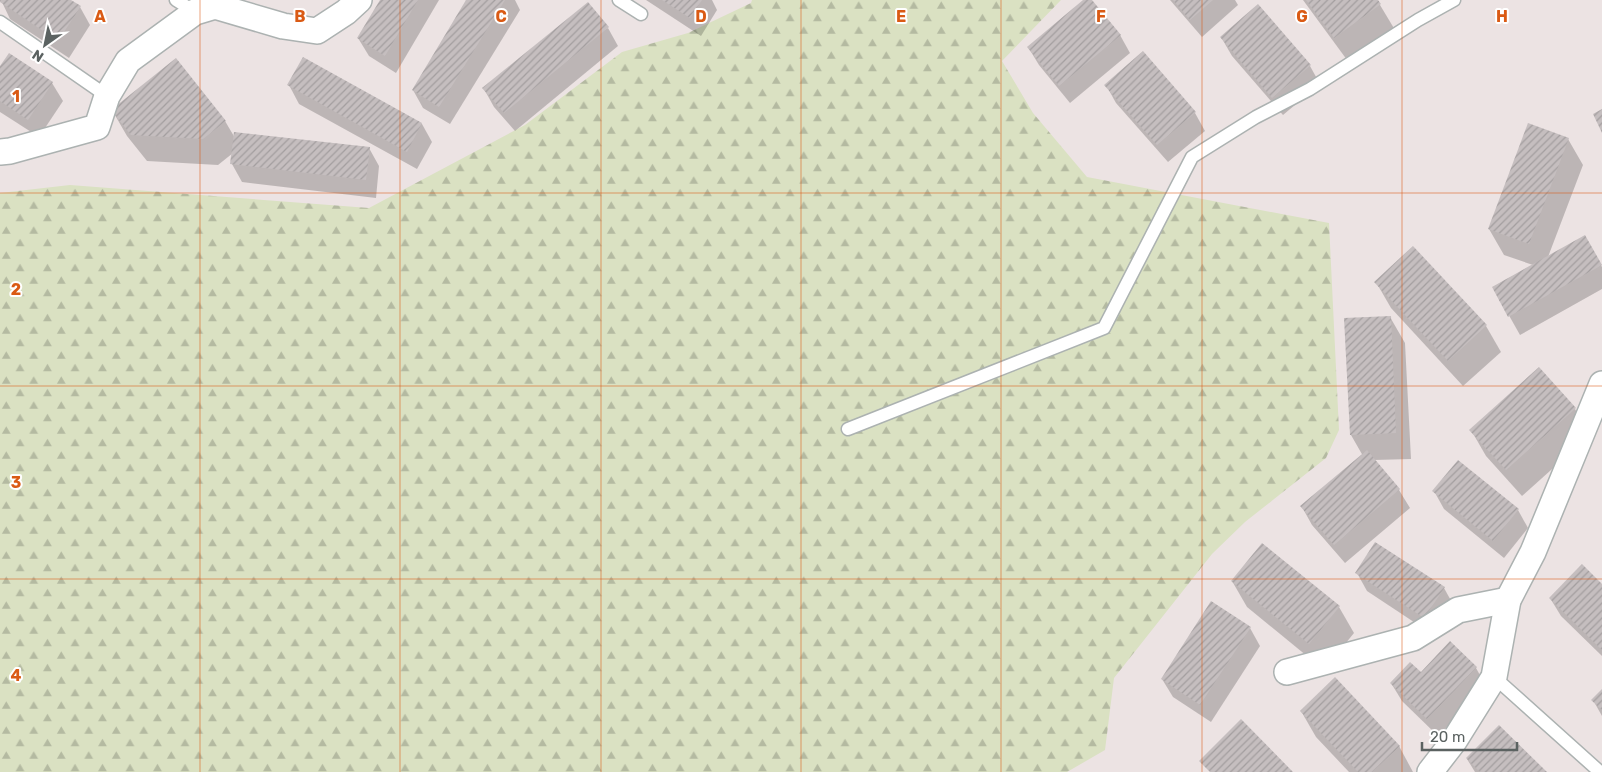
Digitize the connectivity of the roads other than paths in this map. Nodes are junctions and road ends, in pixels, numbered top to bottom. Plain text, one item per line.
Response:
1 (360, 0) edge
2 (620, 0) edge
3 (1454, 0) edge
4 (186, 6) edge
5 (641, 14) dead end
6 (0, 22) edge
7 (107, 96) junction
8 (0, 152) edge
9 (1602, 384) edge
10 (848, 429) dead end
11 (1508, 600) junction
12 (1287, 672) dead end
13 (1494, 677) junction
14 (1430, 772) edge
15 (1600, 772) edge

1 - 4 street
2 - 5 lane
3 - 10 lane
4 - 7 street
6 - 7 lane
7 - 8 street
9 - 11 street
11 - 12 street
11 - 13 street
13 - 14 street
13 - 15 lane

